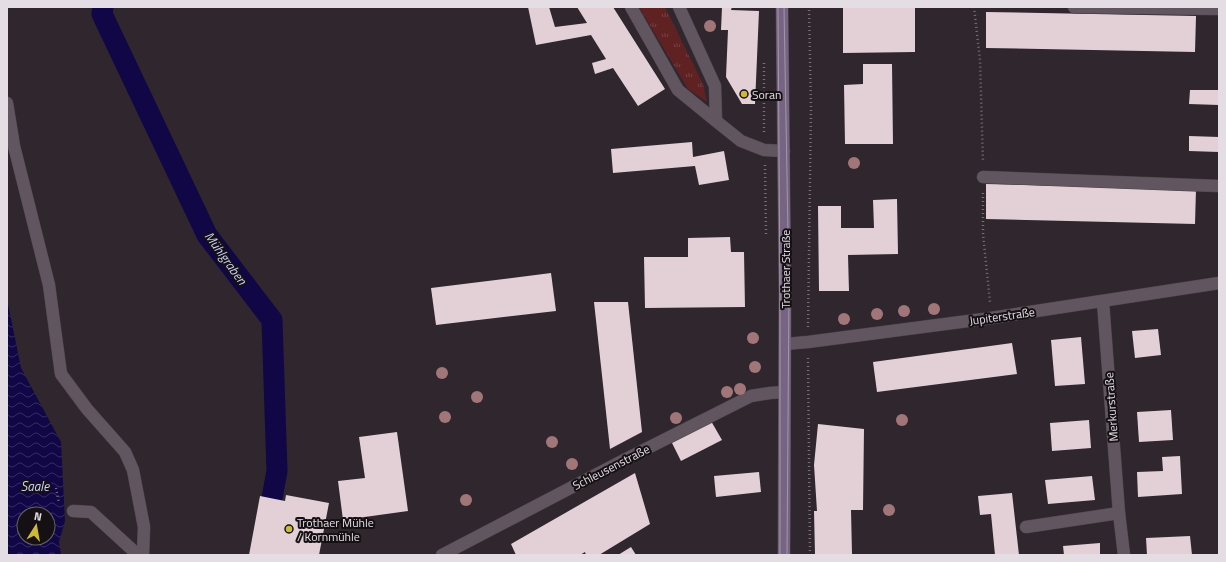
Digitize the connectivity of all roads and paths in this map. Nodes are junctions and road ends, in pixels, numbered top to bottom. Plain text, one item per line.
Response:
1 (631, 7) edge
2 (679, 7) edge
3 (782, 7) edge
4 (809, 7) edge
5 (1074, 7) edge
6 (1219, 9) edge
7 (764, 62) dead end
8 (7, 103) edge
9 (716, 121) junction
10 (764, 150) junction
11 (784, 151) junction
12 (983, 177) dead end
13 (1219, 186) edge
14 (1219, 283) edge
15 (1102, 302) junction
16 (808, 342) junction
17 (785, 344) junction
18 (784, 392) junction
19 (73, 511) dead end
20 (1119, 513) junction
21 (1026, 527) dead end
22 (138, 555) edge
23 (143, 555) edge
24 (442, 555) edge
25 (784, 555) edge
26 (810, 555) edge
27 (1124, 555) edge

1 - 9 street
2 - 9 street
3 - 11 main road, Trothaer Straße
4 - 16 path
5 - 6 street
7 - 10 path
8 - 23 street
9 - 10 street
10 - 11 street
11 - 17 main road, Trothaer Straße
12 - 13 street
14 - 15 street, Jupiterstraße
15 - 16 street, Jupiterstraße
15 - 20 street, Merkurstraße
16 - 17 street, Jupiterstraße
16 - 26 path
17 - 18 main road, Trothaer Straße
18 - 24 street, Schleusenstraße
18 - 25 main road, Trothaer Straße
19 - 22 street
20 - 21 street
20 - 27 street, Merkurstraße

